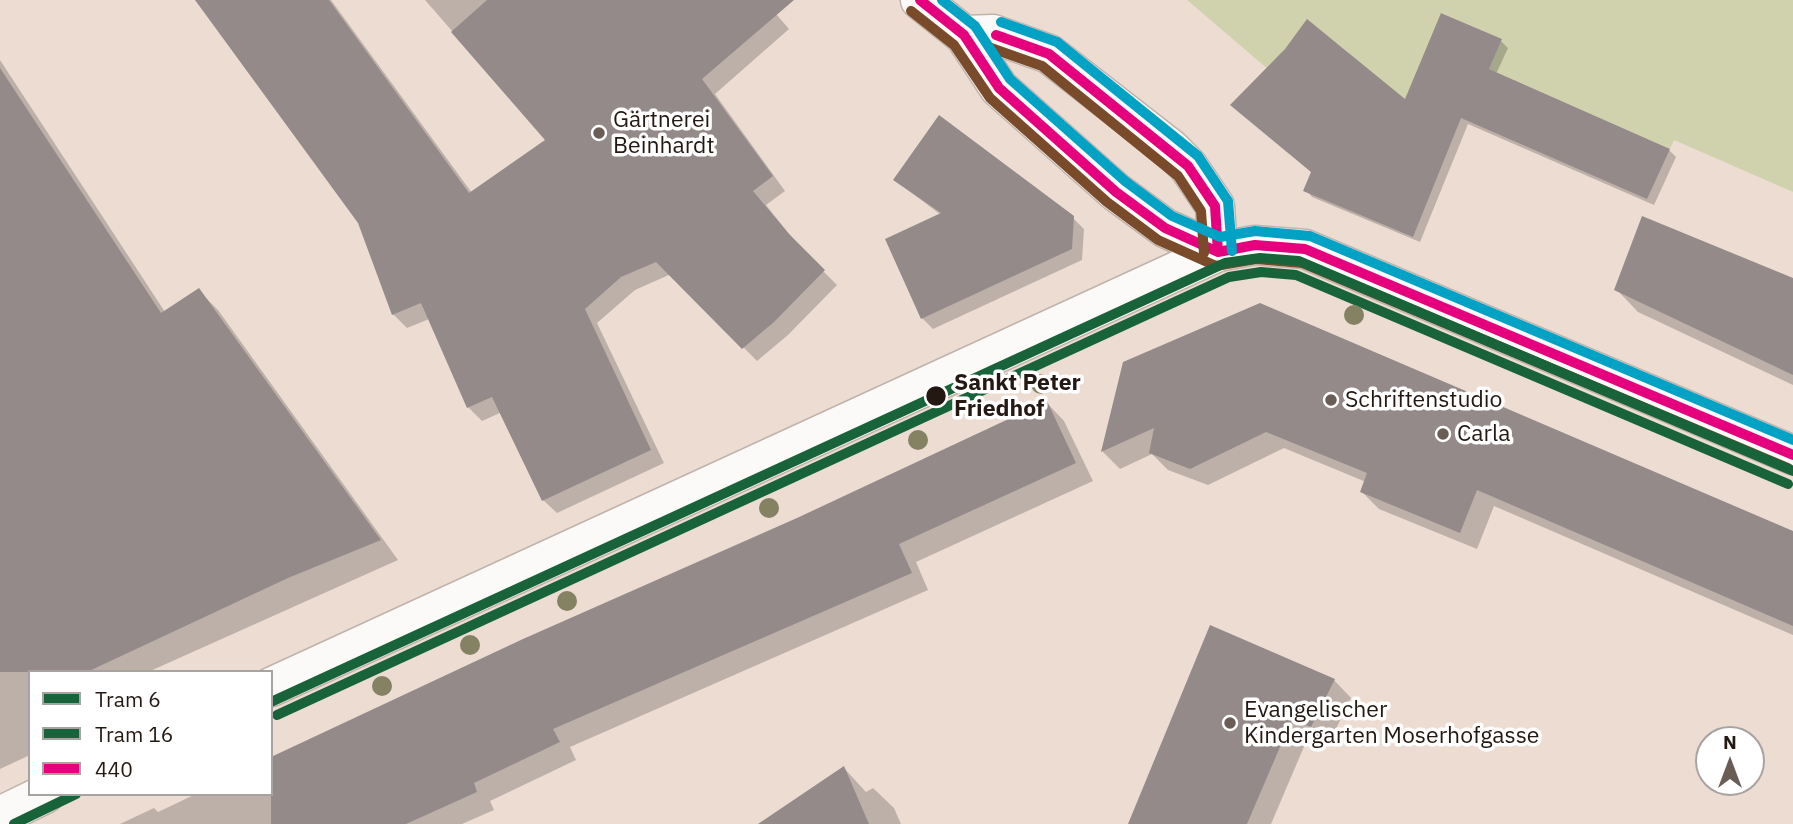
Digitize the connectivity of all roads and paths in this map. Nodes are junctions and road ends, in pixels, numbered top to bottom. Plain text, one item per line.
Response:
1 (920, 0) edge
2 (964, 35) junction
3 (1218, 252) junction
4 (1793, 455) edge
5 (273, 686) edge
6 (41, 796) edge
7 (0, 816) edge

1 - 2 main road
2 - 3 main road
2 - 3 main road
3 - 4 main road
3 - 5 main road
6 - 7 main road

